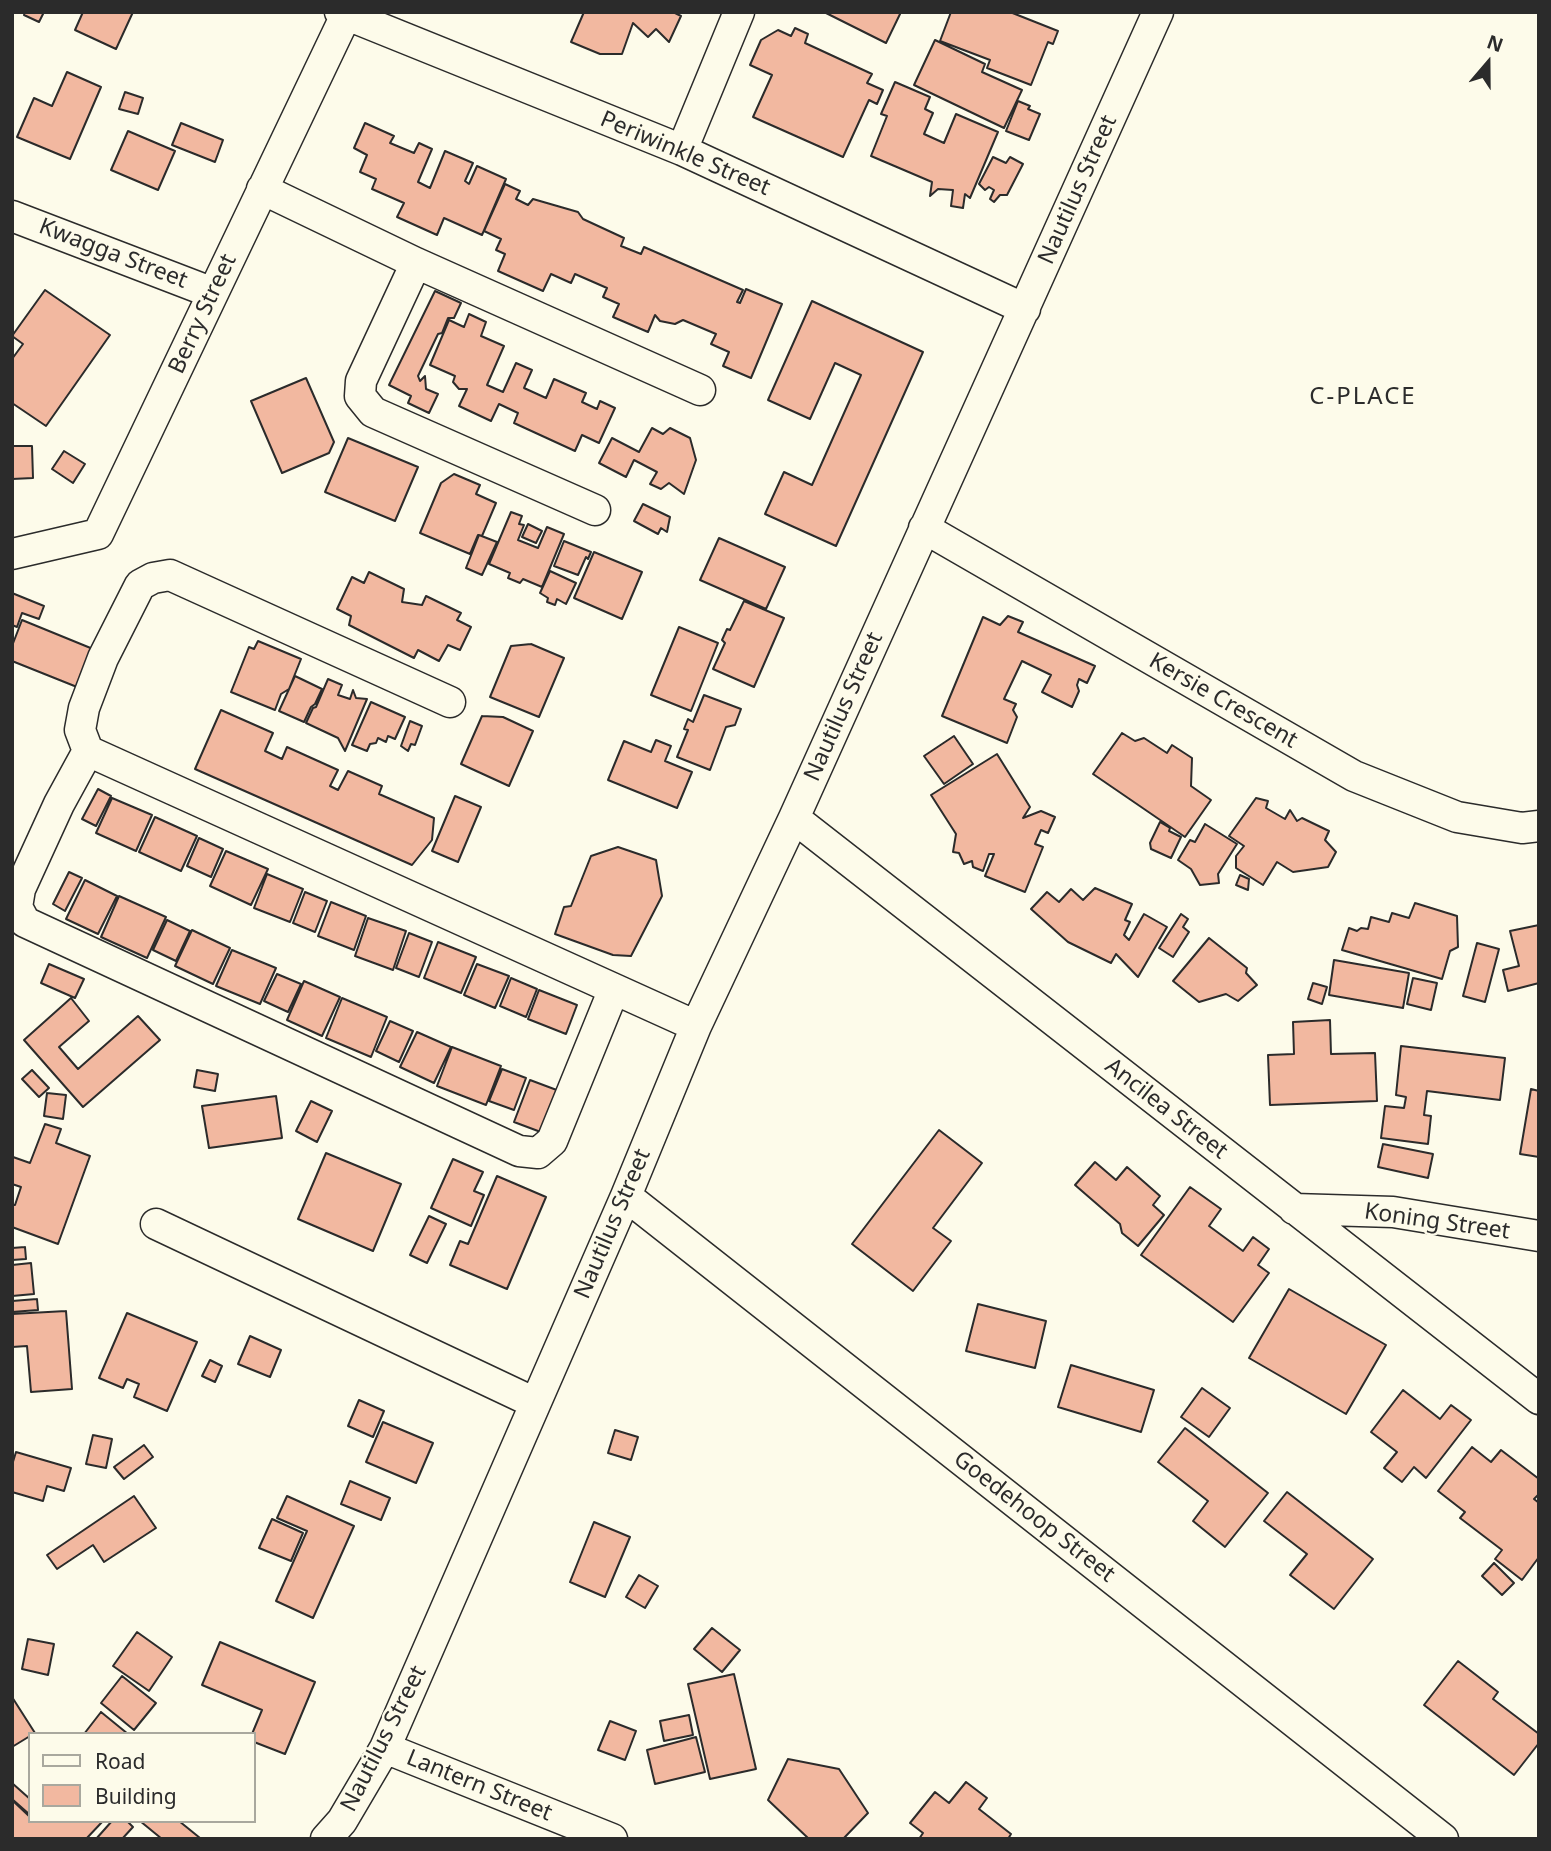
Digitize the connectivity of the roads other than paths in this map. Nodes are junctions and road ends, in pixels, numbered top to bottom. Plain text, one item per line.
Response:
1 (739, 12) edge
2 (1158, 12) edge
3 (343, 14) edge
4 (682, 150) junction
5 (262, 189) junction
6 (12, 216) edge
7 (416, 263) junction
8 (213, 293) junction
9 (1025, 309) junction
10 (700, 390) dead end
11 (595, 510) dead end
12 (924, 528) junction
13 (12, 554) edge
14 (450, 702) dead end
15 (88, 751) junction
16 (794, 818) junction
17 (1539, 826) edge
18 (614, 989) junction
19 (696, 1026) junction
20 (626, 1196) junction
21 (1294, 1209) junction
22 (156, 1224) dead end
23 (1539, 1236) edge
24 (1539, 1399) edge
25 (535, 1403) junction
26 (385, 1748) junction
27 (326, 1839) edge
28 (612, 1839) edge
29 (1443, 1839) edge

1 - 4 street
2 - 9 street, Nautilus Street
3 - 4 street, Periwinkle Street
3 - 5 street, Berry Street
4 - 9 street, Periwinkle Street
5 - 7 street
5 - 8 street, Berry Street
6 - 8 street, Kwagga Street
7 - 10 street
7 - 11 street
8 - 13 street, Berry Street
9 - 12 street, Nautilus Street
12 - 16 street, Nautilus Street
12 - 17 street, Kersie Crescent
14 - 15 street
15 - 18 street
15 - 18 street
16 - 19 street, Nautilus Street
16 - 21 street, Ancilea Street
18 - 19 street
19 - 20 street, Nautilus Street
20 - 25 street, Nautilus Street
20 - 29 street, Goedehoop Street
21 - 23 street, Koning Street
21 - 24 street, Ancilea Street
22 - 25 street
25 - 26 street, Nautilus Street
26 - 27 street, Nautilus Street
26 - 28 street, Lantern Street

